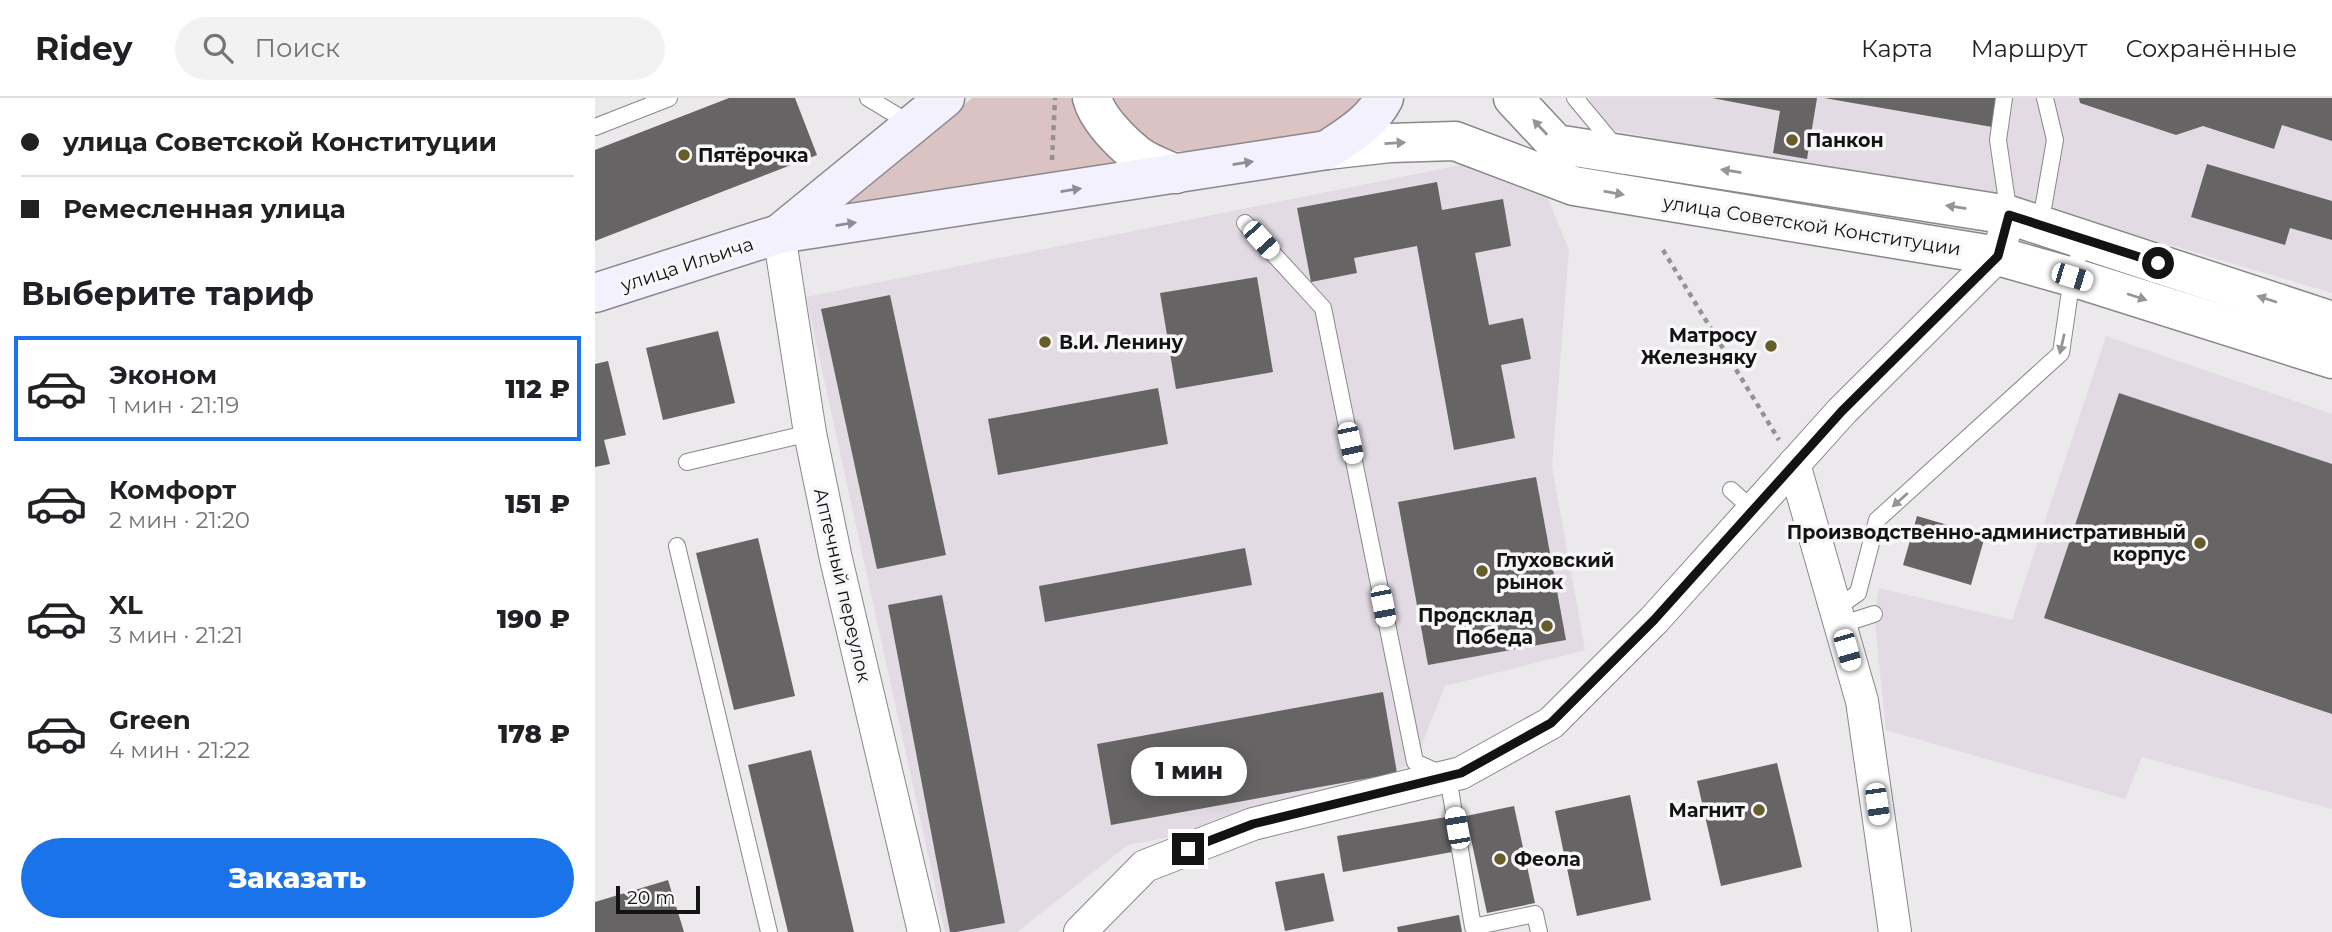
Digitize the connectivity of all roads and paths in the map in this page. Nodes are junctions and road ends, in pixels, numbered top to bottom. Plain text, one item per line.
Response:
1 (669, 98) edge
2 (868, 98) edge
3 (945, 98) edge
4 (1055, 98) edge
5 (1092, 98) edge
6 (1384, 98) edge
7 (1513, 98) edge
8 (1576, 98) edge
9 (2004, 98) edge
10 (2045, 98) edge
11 (913, 111) edge
12 (595, 127) edge
13 (1327, 149) junction
14 (1621, 154) junction
15 (1052, 163) dead end
16 (1176, 174) junction
17 (2025, 221) junction
18 (1245, 223) dead end
19 (779, 234) junction
20 (2084, 238) junction
21 (1663, 250) dead end
22 (1998, 256) junction
23 (2072, 277) junction
24 (595, 293) edge
25 (2332, 321) edge
26 (2332, 359) edge
27 (810, 433) junction
28 (687, 462) dead end
29 (1794, 464) junction
30 (677, 546) dead end
31 (1874, 614) dead end
32 (1837, 617) junction
33 (1448, 777) junction
34 (769, 932) edge
35 (924, 932) edge
36 (1080, 932) edge
37 (1539, 932) edge
38 (1895, 932) edge

1 - 12 lane
2 - 11 lane
3 - 11 main road
4 - 15 path
5 - 16 street
6 - 13 main road
14 -> 7 street, улица Советской Конституции
8 - 14 lane
9 - 17 lane
10 - 17 lane
11 - 19 main road
16 -> 13 main road
13 -> 22 street, улица Советской Конституции
17 -> 14 street, улица Советской Конституции
19 -> 16 main road
17 - 20 street, улица Советской Конституции
17 - 22 street
18 - 33 lane
19 - 24 main road, улица Ильича
19 - 27 street, Аптечный переулок
20 - 23 lane
25 -> 20 street, улица Советской Конституции
21 - 29 path
22 - 23 street, улица Советской Конституции
22 - 29 street
23 -> 26 street, улица Советской Конституции
23 -> 32 lane
27 - 28 lane
27 - 35 street, Аптечный переулок
29 - 32 street
29 - 33 street
30 - 34 lane
31 - 32 lane
32 - 38 street
33 - 36 street
33 - 37 lane

